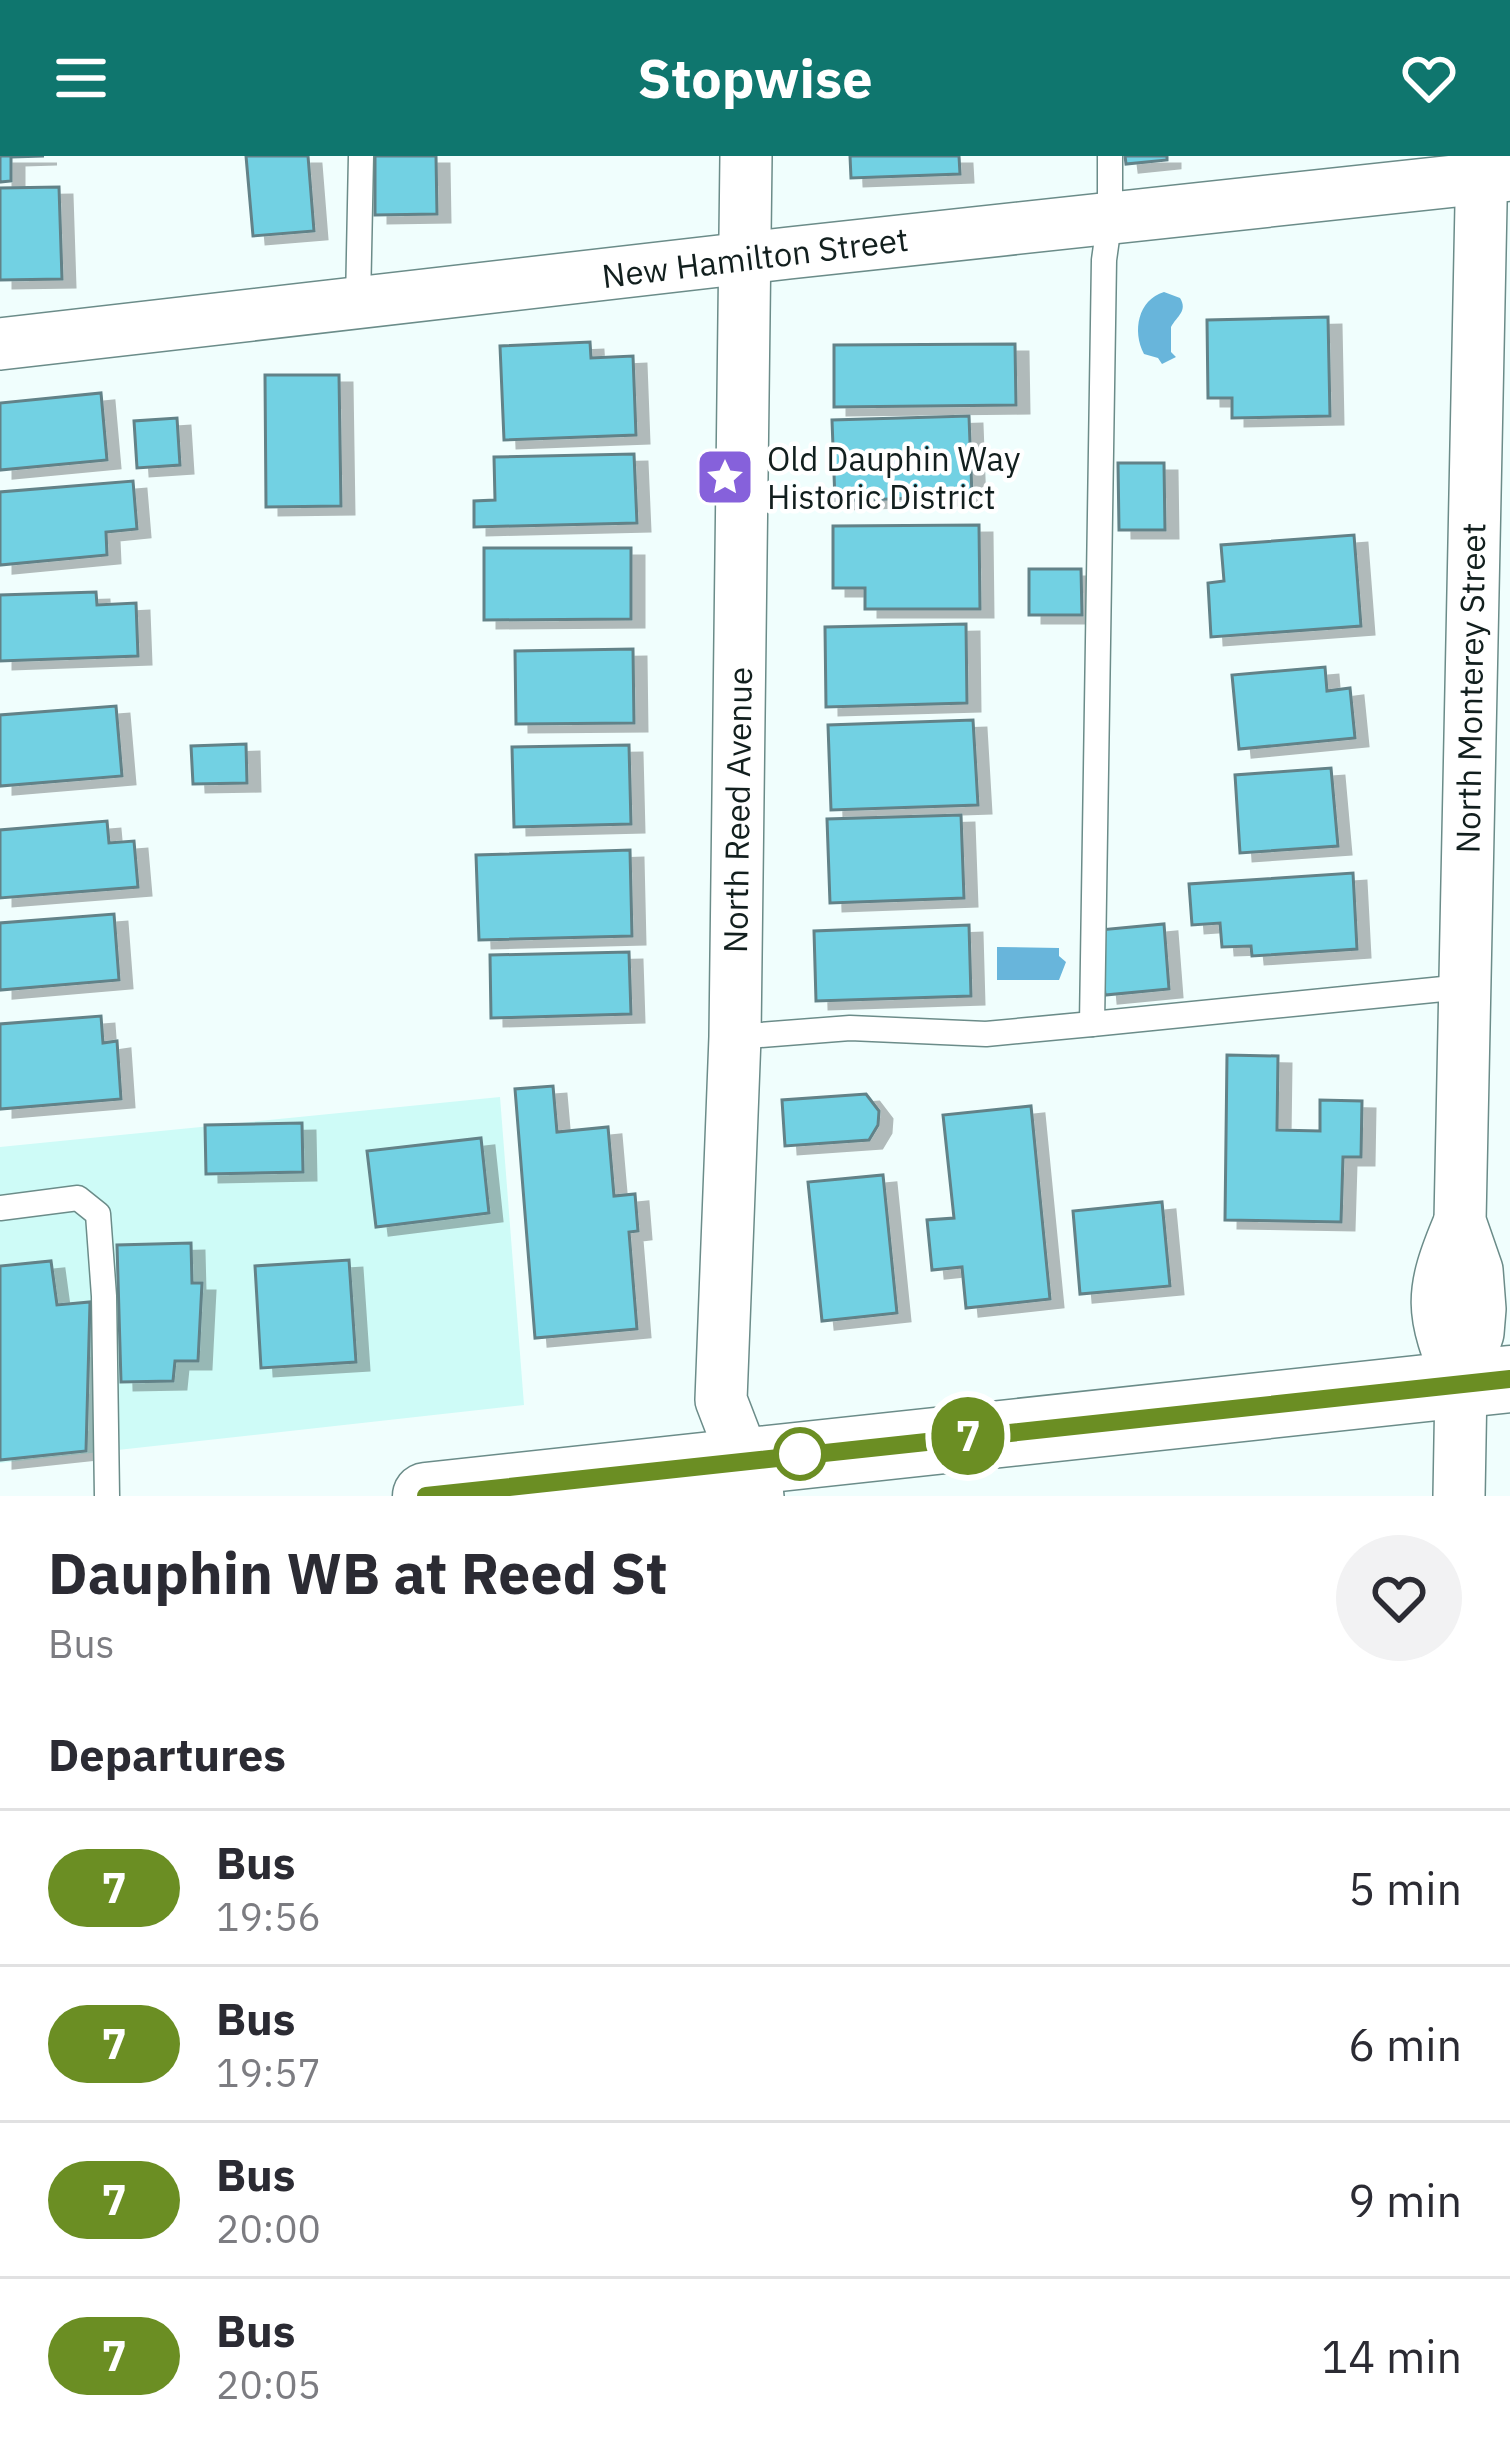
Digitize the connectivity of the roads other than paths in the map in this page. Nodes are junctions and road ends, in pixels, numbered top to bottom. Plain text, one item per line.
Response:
1 (362, 156) edge
2 (746, 156) edge
3 (1110, 156) edge
4 (1491, 170) edge
5 (1110, 217) junction
6 (745, 258) junction
7 (358, 303) junction
8 (0, 344) edge
9 (1463, 986) junction
10 (1092, 1024) junction
11 (735, 1037) junction
12 (0, 1208) edge
13 (1485, 1382) edge
14 (750, 1478) edge
15 (107, 1496) edge
16 (426, 1496) edge
17 (1459, 1496) edge

1 - 7 lane
2 - 6 street, North Reed Avenue
3 - 5 lane
4 - 5 street, New Hamilton Street
4 - 9 street, North Monterey Street
5 - 6 street, New Hamilton Street
5 - 10 lane
6 - 7 street, New Hamilton Street
6 - 11 street, North Reed Avenue
7 - 8 street, New Hamilton Street
9 - 10 lane
9 - 13 street, North Monterey Street
10 - 11 lane
11 - 14 street, North Reed Avenue
12 - 15 lane
13 - 14 main road
13 - 17 street, North Monterey Street
14 - 16 main road

